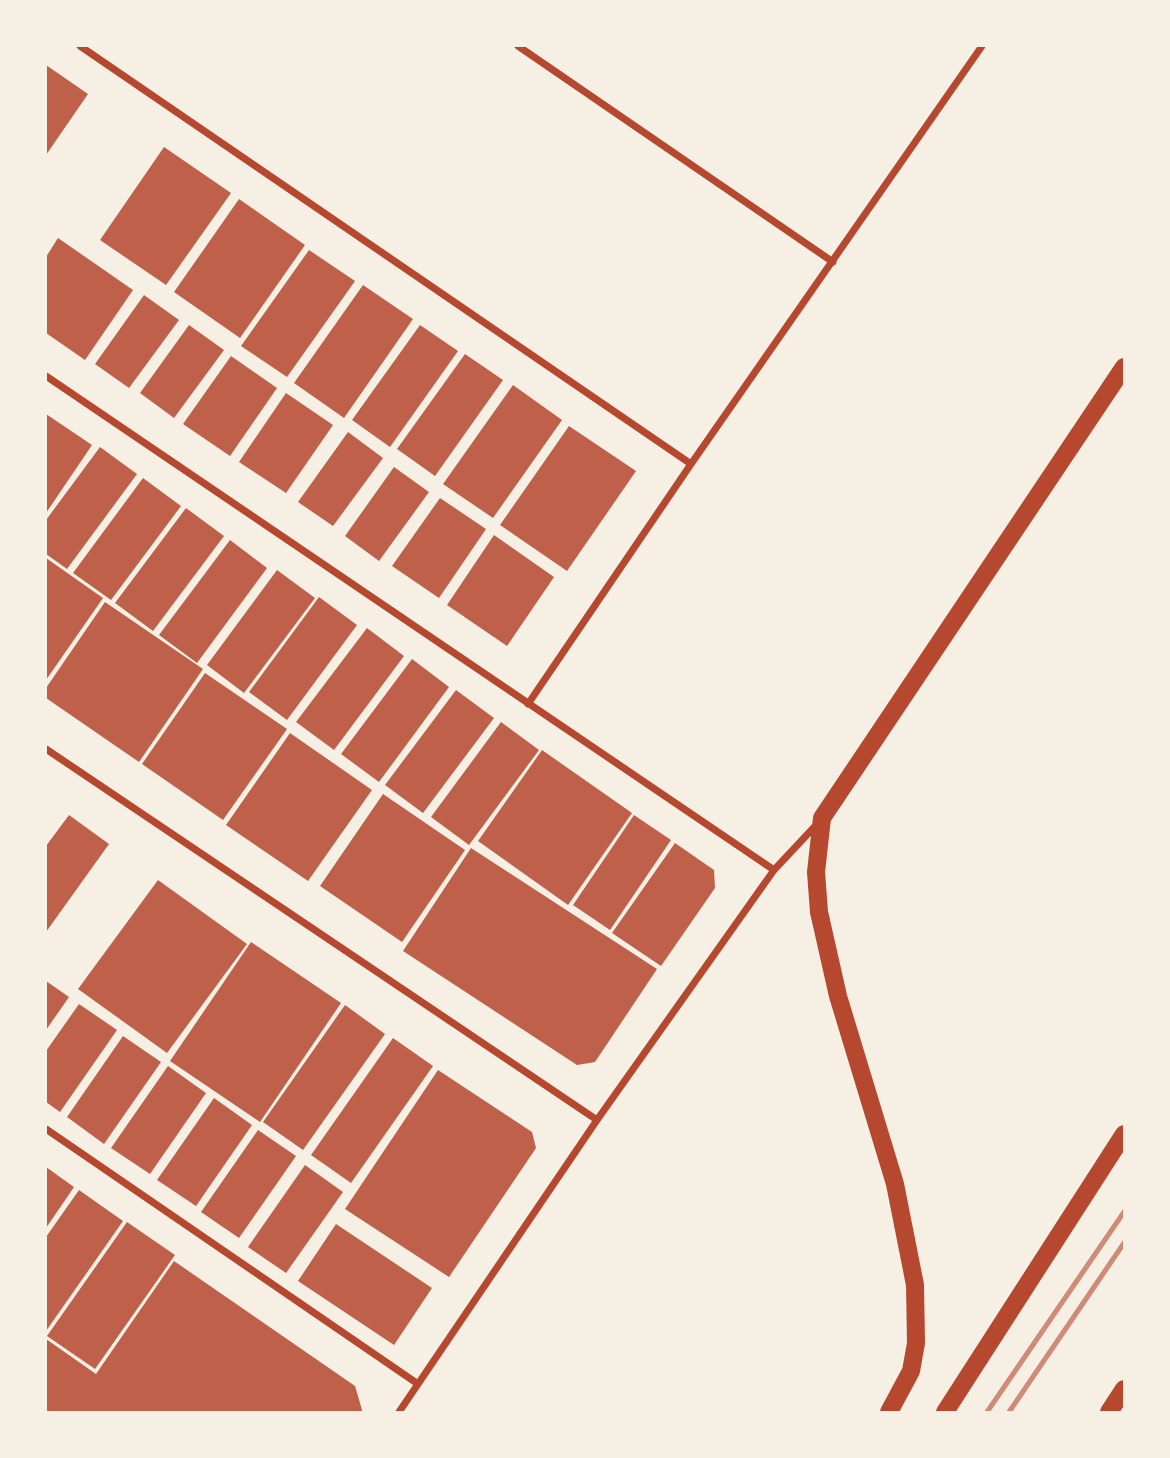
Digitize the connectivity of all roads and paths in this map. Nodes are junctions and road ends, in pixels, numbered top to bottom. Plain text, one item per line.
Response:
1 (80, 46) edge
2 (518, 46) edge
3 (982, 46) edge
4 (833, 262) junction
5 (1125, 367) edge
6 (46, 376) edge
7 (691, 464) junction
8 (528, 704) junction
9 (46, 749) edge
10 (822, 818) junction
11 (774, 870) junction
12 (597, 1120) junction
13 (46, 1129) edge
14 (1125, 1134) edge
15 (418, 1384) junction
16 (1125, 1389) edge
17 (399, 1412) edge
18 (889, 1412) edge
19 (944, 1412) edge
20 (1109, 1412) edge

1 - 7 street
2 - 4 street
3 - 4 street
4 - 7 street
5 - 10 main road
6 - 8 street
7 - 8 street
8 - 11 street
9 - 12 street
10 - 11 street
10 - 18 main road
11 - 12 street
12 - 15 street
13 - 15 street
14 - 19 main road
15 - 17 street
16 - 20 main road

